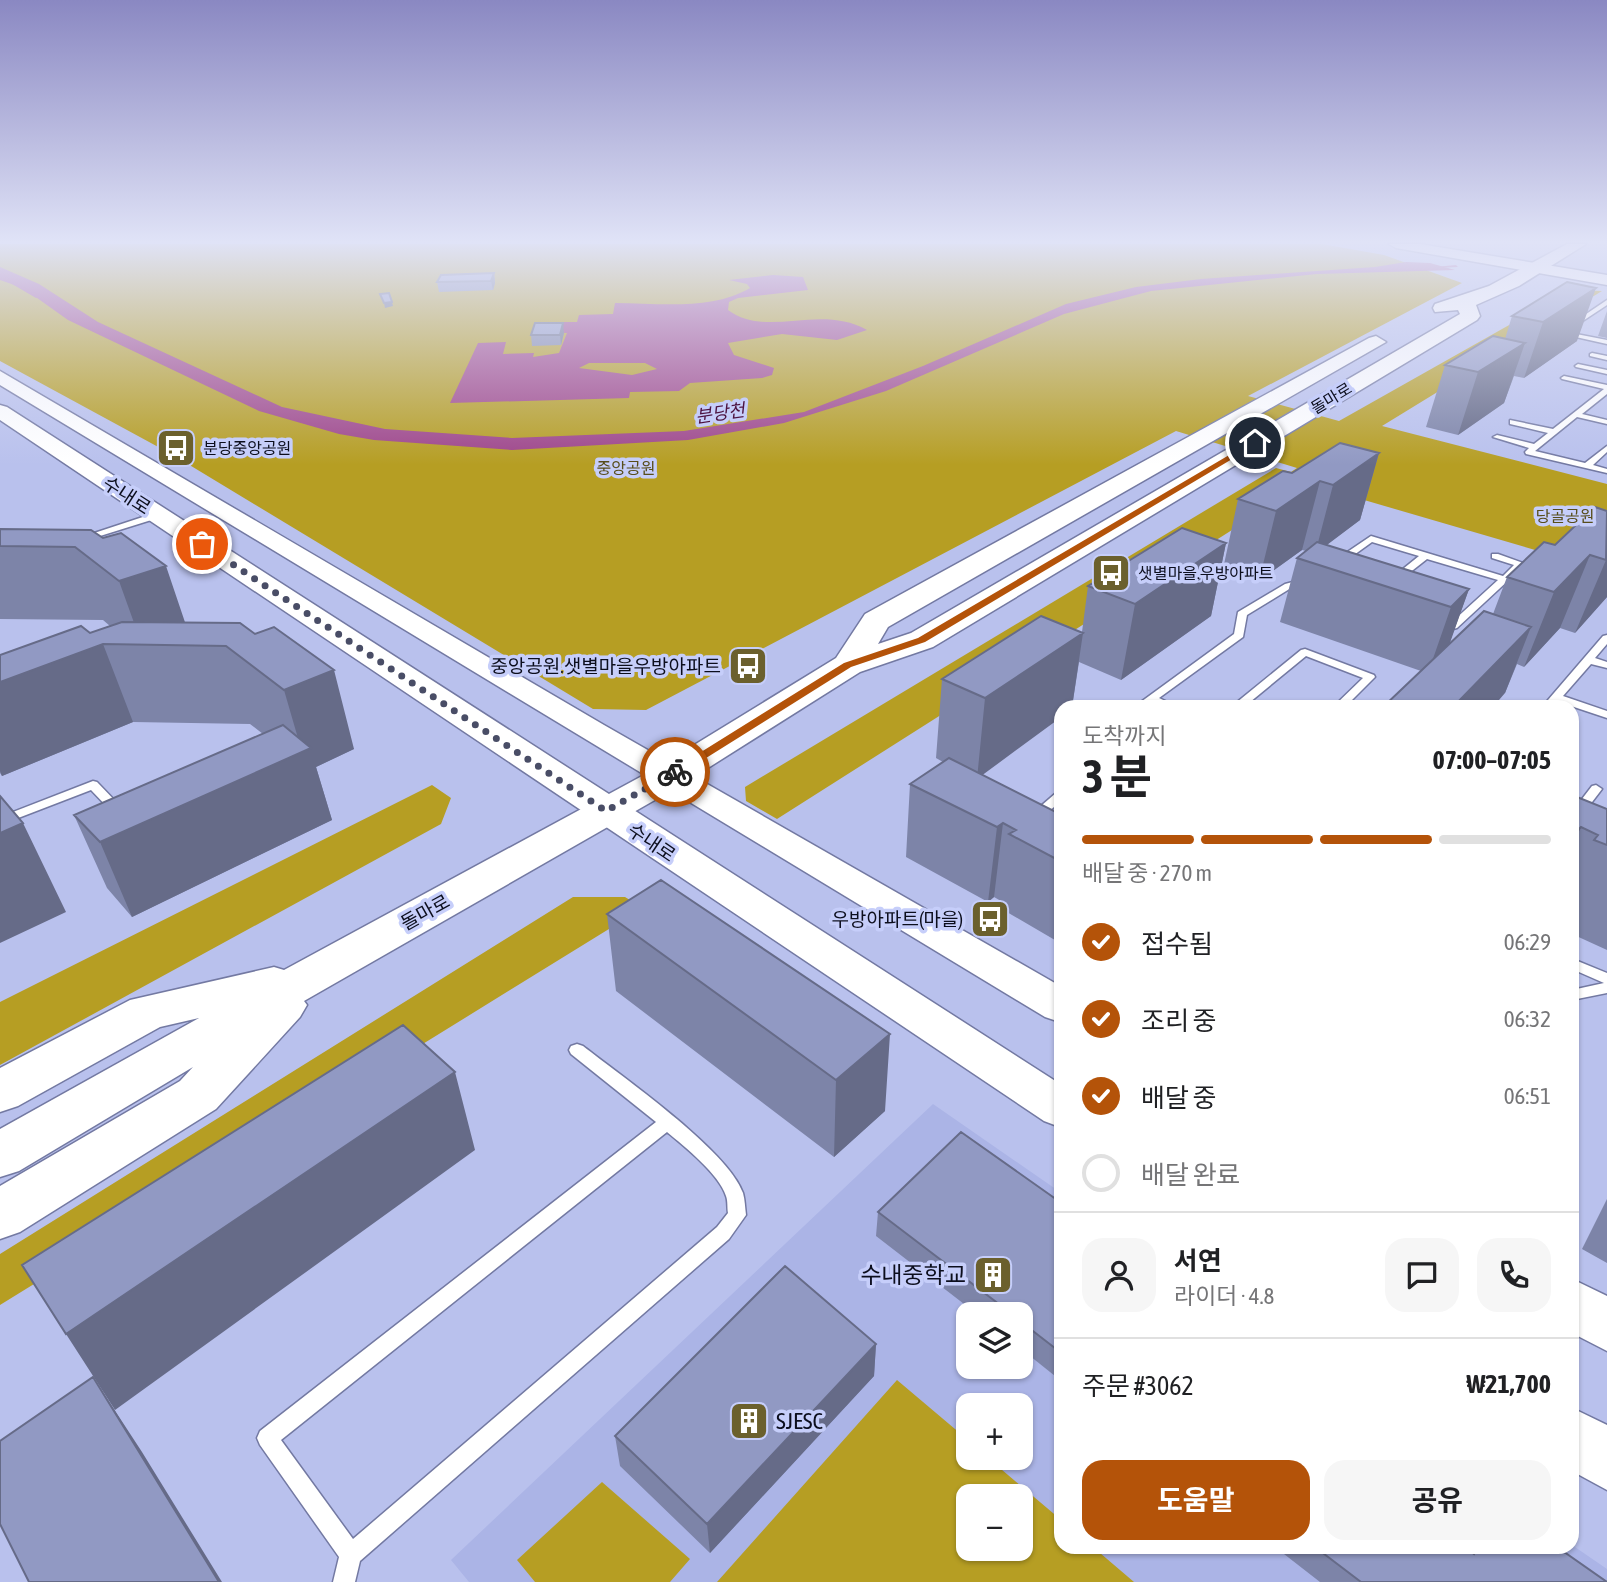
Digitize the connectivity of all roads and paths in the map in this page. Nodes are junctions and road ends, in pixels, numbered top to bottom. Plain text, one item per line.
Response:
1 (1420, 318) edge
2 (1467, 318) edge
3 (1584, 318) edge
4 (1607, 342) edge
5 (1592, 355) dead end
6 (1607, 358) edge
7 (1578, 366) edge
8 (1607, 372) edge
9 (0, 377) edge
10 (1564, 378) edge
11 (1607, 389) edge
12 (0, 411) edge
13 (1577, 415) junction
14 (1513, 422) edge
15 (1607, 422) edge
16 (1554, 432) junction
17 (1497, 437) edge
18 (1535, 447) junction
19 (1607, 449) edge
20 (1587, 466) junction
21 (1607, 471) edge
22 (158, 515) junction
23 (74, 541) edge
24 (1426, 555) junction
25 (1495, 556) dead end
26 (1323, 572) dead end
27 (1314, 579) edge
28 (1504, 579) junction
29 (1383, 590) dead end
30 (1430, 618) edge
31 (1607, 638) edge
32 (1588, 660) junction
33 (848, 665) junction
34 (1607, 665) edge
35 (1152, 699) edge
36 (1246, 700) edge
37 (1346, 700) edge
38 (1554, 700) edge
39 (1579, 708) edge
40 (1607, 715) edge
41 (668, 777) junction
42 (1596, 789) dead end
43 (1054, 801) edge
44 (606, 811) junction
45 (1579, 811) edge
46 (0, 821) edge
47 (130, 822) edge
48 (1054, 829) edge
49 (1579, 967) edge
50 (311, 976) junction
51 (1607, 979) edge
52 (1607, 988) edge
53 (1579, 994) edge
54 (1054, 1002) edge
55 (577, 1050) dead end
56 (0, 1093) edge
57 (1054, 1104) edge
58 (667, 1123) junction
59 (0, 1155) edge
60 (0, 1215) edge
61 (1579, 1308) edge
62 (1607, 1325) edge
63 (1579, 1442) edge
64 (1607, 1460) edge
65 (351, 1555) junction
66 (344, 1582) edge

1 - 33 main road, 돌마로
2 - 33 main road, 돌마로
3 - 4 lane
5 - 6 lane
7 - 8 lane
9 - 41 main road, 수내로
10 - 11 lane
11 - 13 lane
12 - 22 main road, 수내로
13 - 15 lane
13 - 16 lane
14 - 16 lane
16 - 18 lane
17 - 18 lane
18 - 20 lane
19 - 20 lane
20 - 21 lane
22 - 23 lane
22 - 44 main road, 수내로
24 - 26 lane
24 - 28 lane
24 - 29 lane
25 - 28 lane
27 - 35 lane
28 - 30 lane
31 - 32 lane
32 - 34 lane
32 - 38 lane
33 - 41 main road, 돌마로
36 - 37 lane
39 - 40 lane
41 - 44 main road, 돌마로
41 - 54 main road, 수내로
42 - 45 lane
43 - 48 lane
44 - 50 main road, 돌마로
44 - 57 main road, 수내로
46 - 47 lane
49 - 51 lane
50 - 56 main road
50 - 59 main road, 돌마로
50 - 60 main road
52 - 53 lane
55 - 58 lane
58 - 65 lane
58 - 65 lane
61 - 62 main road
63 - 64 main road
65 - 66 lane

